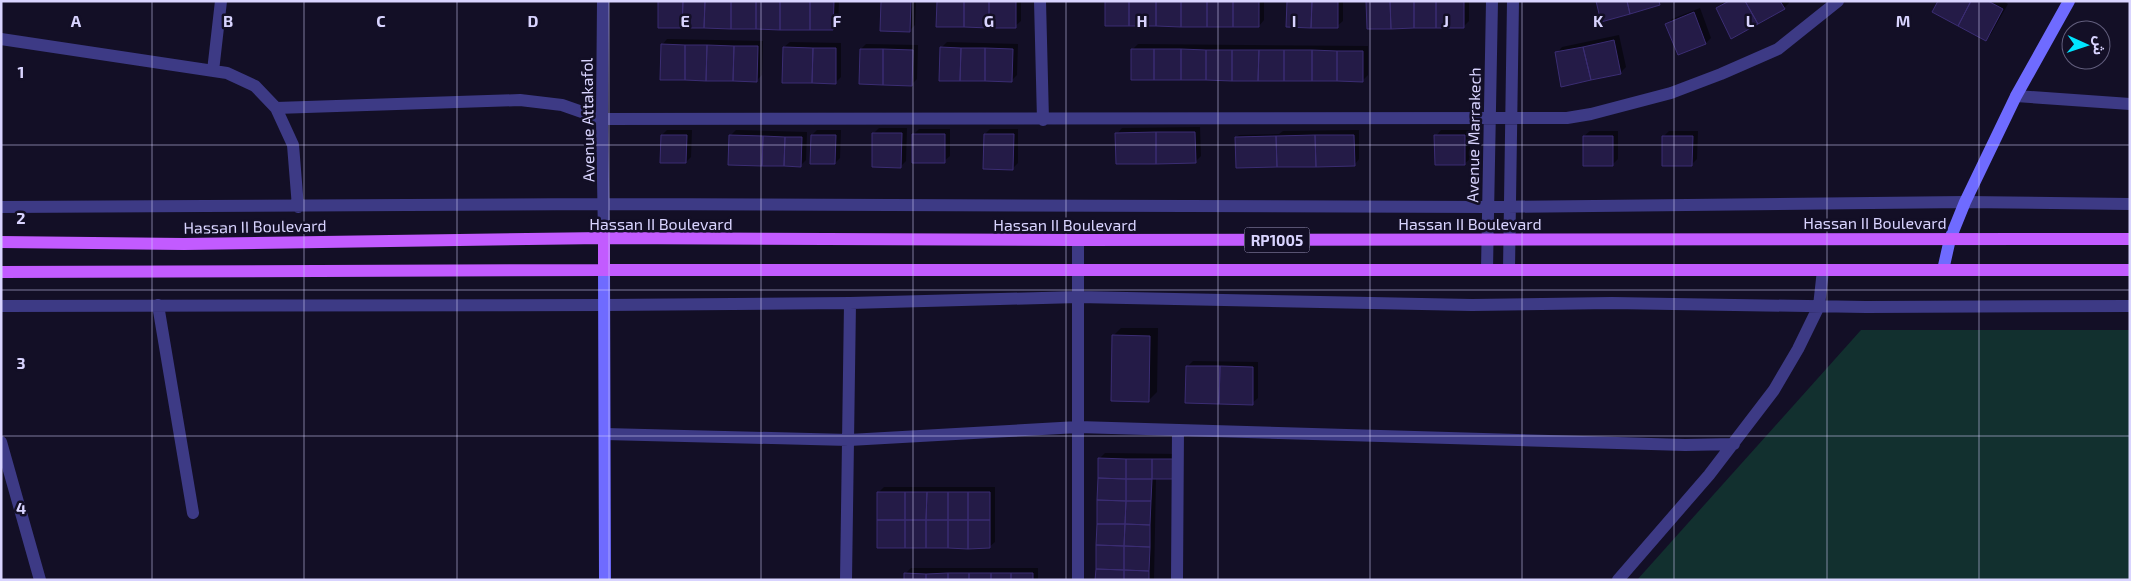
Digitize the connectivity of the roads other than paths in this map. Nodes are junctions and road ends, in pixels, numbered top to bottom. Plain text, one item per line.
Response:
1 (222, 1) edge
2 (603, 1) edge
3 (1040, 1) edge
4 (1492, 1) edge
5 (1513, 1) edge
6 (1838, 1) edge
7 (2069, 1) edge
8 (1, 39) edge
9 (213, 71) junction
10 (2016, 96) junction
11 (2130, 104) edge
12 (276, 108) junction
13 (602, 119) junction
14 (1490, 119) junction
15 (1512, 119) junction
16 (1043, 120) junction
17 (1965, 202) junction
18 (605, 204) junction
19 (2130, 204) edge
20 (1510, 206) junction
21 (1, 207) edge
22 (298, 207) junction
23 (1489, 207) junction
24 (604, 238) junction
25 (1488, 239) junction
26 (1509, 239) junction
27 (1950, 239) junction
28 (2130, 239) edge
29 (1078, 240) junction
30 (1, 242) edge
31 (1508, 269) junction
32 (604, 270) junction
33 (1078, 270) junction
34 (1487, 270) junction
35 (1823, 270) junction
36 (1944, 270) junction
37 (2130, 270) edge
38 (1, 272) edge
39 (1078, 297) junction
40 (850, 303) junction
41 (158, 305) junction
42 (605, 305) junction
43 (1, 306) edge
44 (1819, 306) junction
45 (2130, 306) edge
46 (1078, 427) junction
47 (1178, 430) junction
48 (605, 434) junction
49 (849, 440) junction
50 (1, 442) edge
51 (1734, 444) junction
52 (192, 513) dead end
53 (40, 580) edge
54 (605, 580) edge
55 (846, 580) edge
56 (1078, 580) edge
57 (1177, 580) edge
58 (1618, 580) edge

1 - 9 street
2 - 13 street, Avenue Attakafol
3 - 16 street
4 - 14 street, Avenue Marrakech
5 - 15 street
6 - 15 street
7 - 10 street
8 - 9 street
9 - 12 street
10 - 11 street
10 - 17 street
12 - 13 street
12 - 22 street
13 - 16 street
13 - 18 street, Avenue Attakafol
14 - 15 street
14 - 16 street
14 - 23 street, Avenue Marrakech
15 - 20 street
17 - 19 street
17 - 20 street
17 - 27 street
18 - 22 street
18 - 23 street
18 - 24 street, Avenue Attakafol
20 - 23 street
20 - 26 street
21 - 22 street
23 - 25 street, Avenue Marrakech
24 - 29 main road, Hassan II Boulevard / RP1005
24 - 30 main road, Hassan II Boulevard
24 - 32 main road
25 - 26 main road, Hassan II Boulevard / RP1005
25 - 29 main road, Hassan II Boulevard / RP1005
25 - 34 street, Avenue Marrakech
26 - 27 main road, Hassan II Boulevard / RP1005
26 - 31 street
27 - 28 main road, Hassan II Boulevard
27 - 36 street
29 - 33 street
31 - 34 main road, RP1005
31 - 35 main road, RP1005
32 - 33 main road, RP1005
32 - 38 main road
32 - 42 street
33 - 34 main road, RP1005
33 - 39 street
35 - 36 main road, RP1005
35 - 44 street
36 - 37 main road
39 - 40 street
39 - 44 street
39 - 46 street
40 - 42 street
40 - 49 street
41 - 42 street
41 - 43 street
41 - 52 street
42 - 48 street
44 - 45 street
44 - 51 street
46 - 47 street
46 - 49 street
46 - 56 street
47 - 51 street
47 - 57 street
48 - 49 street
48 - 54 street
49 - 55 street
50 - 53 street
51 - 58 street

